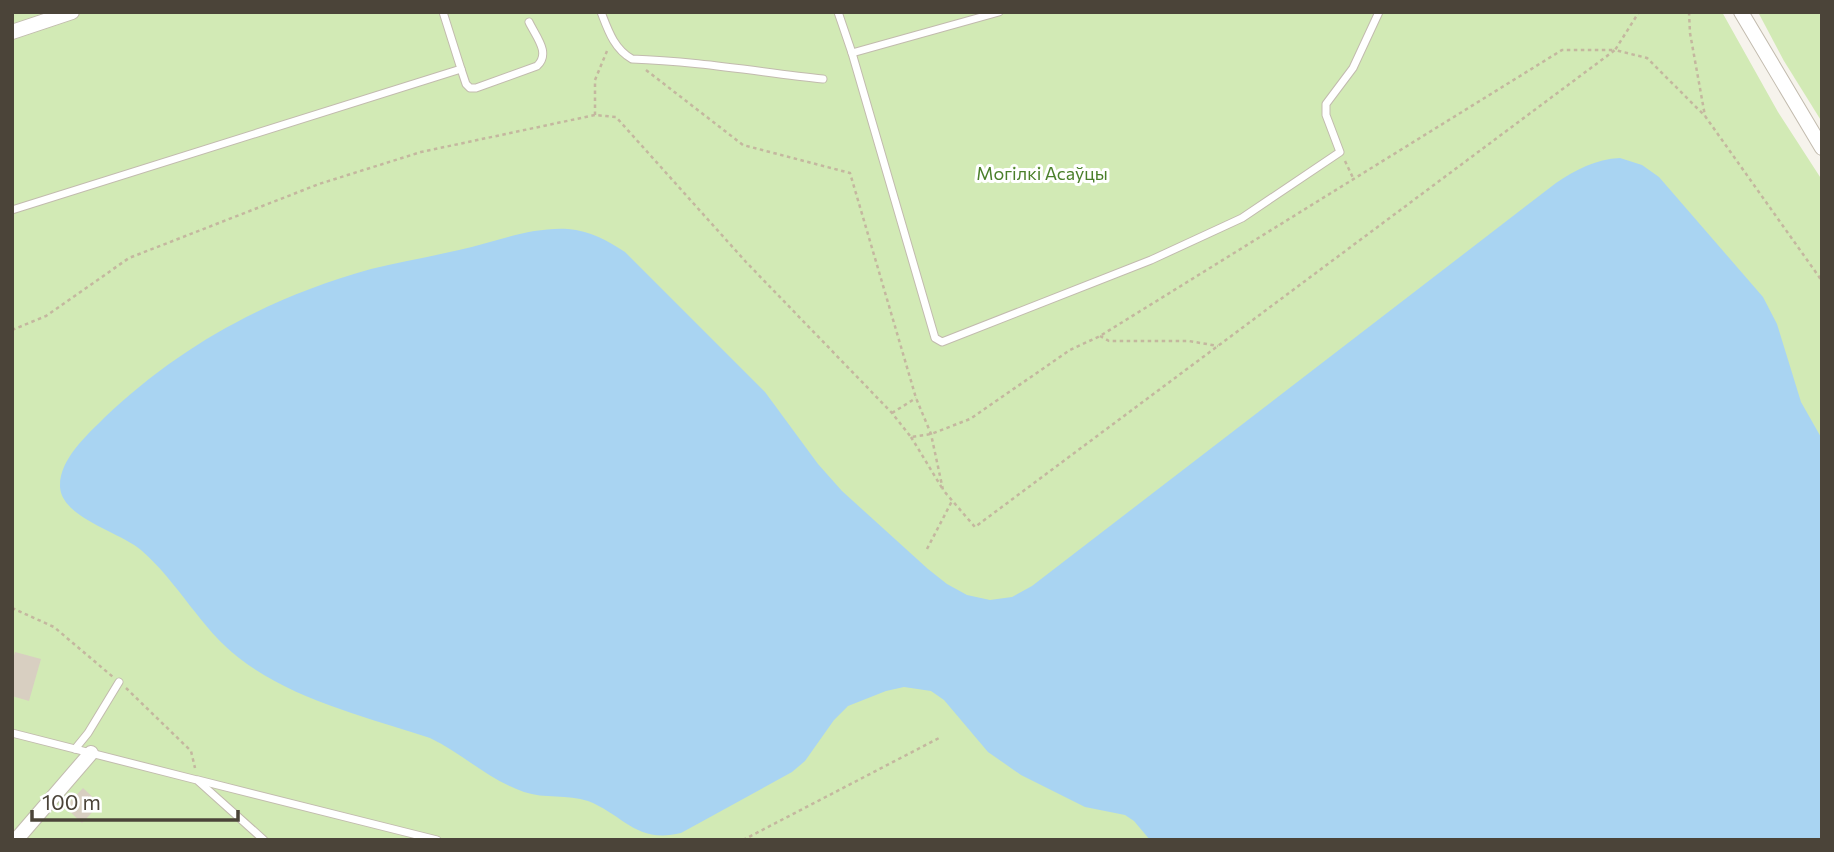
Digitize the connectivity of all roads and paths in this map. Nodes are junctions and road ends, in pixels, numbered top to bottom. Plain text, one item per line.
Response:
1 (72, 12) edge
2 (443, 12) edge
3 (601, 12) edge
4 (838, 12) edge
5 (999, 12) edge
6 (1379, 12) edge
7 (1639, 12) edge
8 (1689, 12) edge
9 (1741, 12) edge
10 (529, 22) dead end
11 (12, 32) edge
12 (614, 43) junction
13 (1615, 50) junction
14 (852, 53) junction
15 (632, 59) junction
16 (461, 69) junction
17 (823, 79) dead end
18 (595, 115) junction
19 (1705, 116) junction
20 (1822, 148) edge
21 (1340, 152) junction
22 (1354, 181) junction
23 (12, 211) edge
24 (1822, 281) edge
25 (12, 330) edge
26 (1100, 336) junction
27 (1220, 346) junction
28 (916, 398) junction
29 (892, 413) junction
30 (931, 434) junction
31 (911, 437) junction
32 (943, 490) junction
33 (953, 501) junction
34 (927, 549) dead end
35 (120, 682) dead end
36 (12, 733) edge
37 (941, 737) dead end
38 (75, 749) junction
39 (91, 752) junction
40 (197, 780) junction
41 (16, 840) edge
42 (264, 840) edge
43 (437, 840) edge
44 (743, 840) edge

1 - 11 street
2 - 16 lane
3 - 12 lane
4 - 14 lane
5 - 14 lane
6 - 21 lane
7 - 13 path
8 - 19 path
9 - 20 street
10 - 16 lane
12 - 15 lane
12 - 18 path
13 - 19 path
13 - 22 path
13 - 27 path
14 - 21 lane
15 - 17 lane
15 - 28 path
16 - 23 lane
18 - 25 path
18 - 29 path
19 - 24 path
21 - 22 path
22 - 26 path
26 - 27 path
26 - 30 path
27 - 33 path
28 - 29 path
28 - 30 path
29 - 31 path
30 - 31 path
30 - 32 path
31 - 32 path
32 - 33 path
33 - 34 path
35 - 38 lane
36 - 38 lane
37 - 44 path
38 - 39 lane
39 - 40 lane
39 - 41 street
40 - 42 lane
40 - 43 lane

